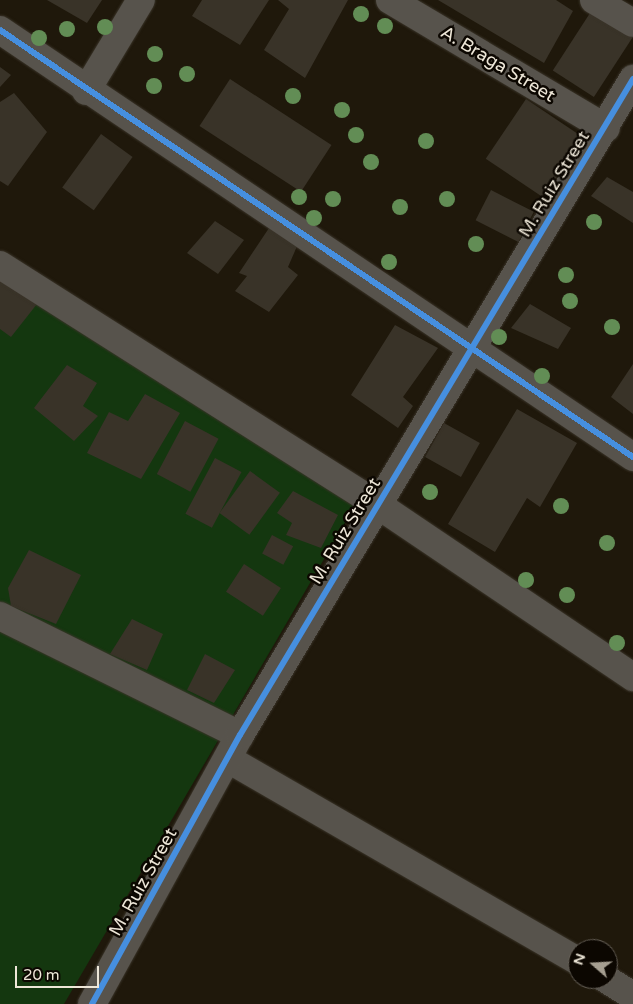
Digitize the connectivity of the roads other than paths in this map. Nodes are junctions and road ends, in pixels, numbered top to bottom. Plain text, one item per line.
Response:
1 (141, 0) edge
2 (390, 0) edge
3 (594, 0) edge
4 (633, 23) edge
5 (0, 30) edge
6 (633, 79) edge
7 (86, 91) junction
8 (606, 128) junction
9 (0, 265) edge
10 (472, 349) junction
11 (633, 457) edge
12 (378, 506) junction
13 (0, 616) edge
14 (633, 677) edge
15 (235, 747) junction
16 (568, 955) edge
17 (618, 987) edge
18 (633, 996) edge
19 (92, 1004) edge

1 - 7 street
2 - 8 street, A. Braga Street
3 - 4 street
5 - 7 street
6 - 8 street, M. Ruiz Street
7 - 10 street
8 - 10 street, M. Ruiz Street
9 - 12 street
10 - 11 street
10 - 12 street, M. Ruiz Street
12 - 14 street
12 - 15 street, M. Ruiz Street
13 - 15 street
15 - 16 street
15 - 19 street, M. Ruiz Street
17 - 18 street

